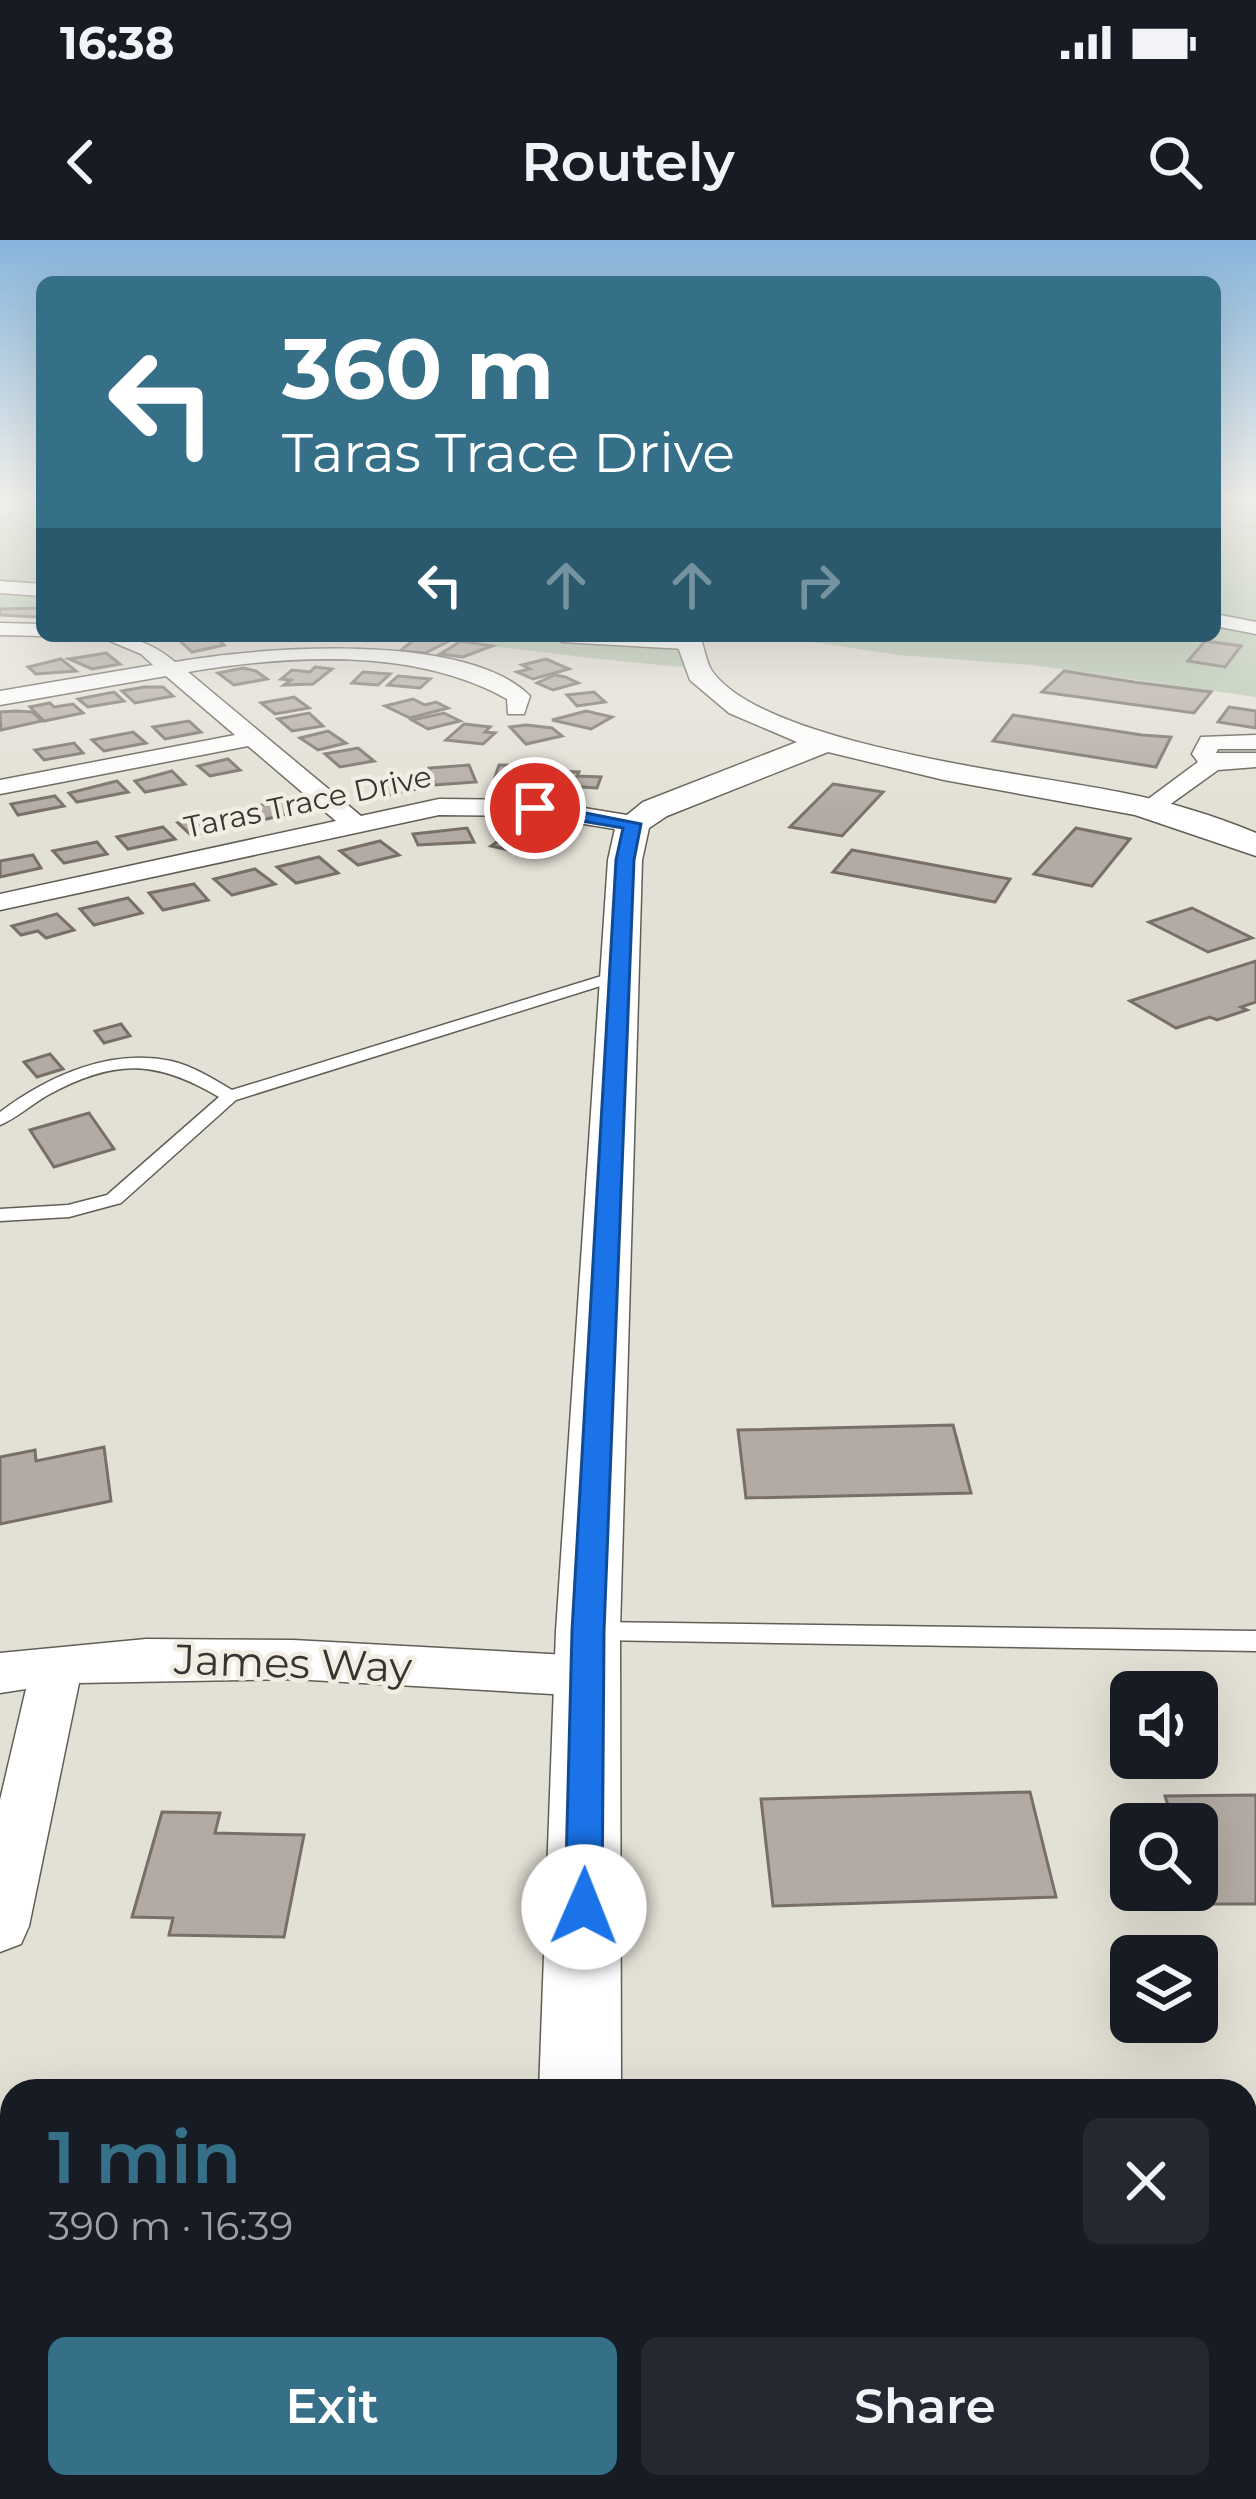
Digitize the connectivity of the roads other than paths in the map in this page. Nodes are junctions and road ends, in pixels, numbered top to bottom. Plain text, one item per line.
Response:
1 (1221, 621) edge
2 (1256, 628) edge
3 (0, 629) edge
4 (36, 630) edge
5 (125, 642) edge
6 (394, 642) edge
7 (686, 642) edge
8 (374, 660) junction
9 (168, 668) junction
10 (0, 698) edge
11 (515, 709) dead end
12 (253, 738) junction
13 (823, 742) junction
14 (1256, 742) edge
15 (1256, 760) edge
16 (1212, 763) junction
17 (0, 787) edge
18 (1150, 808) junction
19 (354, 823) junction
20 (633, 824) junction
21 (1256, 846) edge
22 (0, 902) edge
23 (621, 975) junction
24 (230, 1096) junction
25 (0, 1120) edge
26 (0, 1215) edge
27 (1256, 1641) edge
28 (588, 1654) junction
29 (57, 1664) junction
30 (0, 1673) edge
31 (0, 1926) edge
32 (580, 2079) edge

1 - 2 street
3 - 4 street
5 - 9 street
6 - 8 street
7 - 13 street
8 - 9 street
8 - 11 street
9 - 10 street
9 - 12 street
12 - 17 street
12 - 19 street
13 - 18 street
13 - 20 street
14 - 16 street
15 - 16 street
16 - 18 street
18 - 21 street
19 - 20 street, Taras Trace Drive
19 - 22 street, Taras Trace Drive
20 - 23 street
23 - 24 lane
23 - 28 street
24 - 25 lane
24 - 26 lane
27 - 28 lane
28 - 29 street, James Way
28 - 32 street
29 - 30 street, James Way
29 - 31 street

